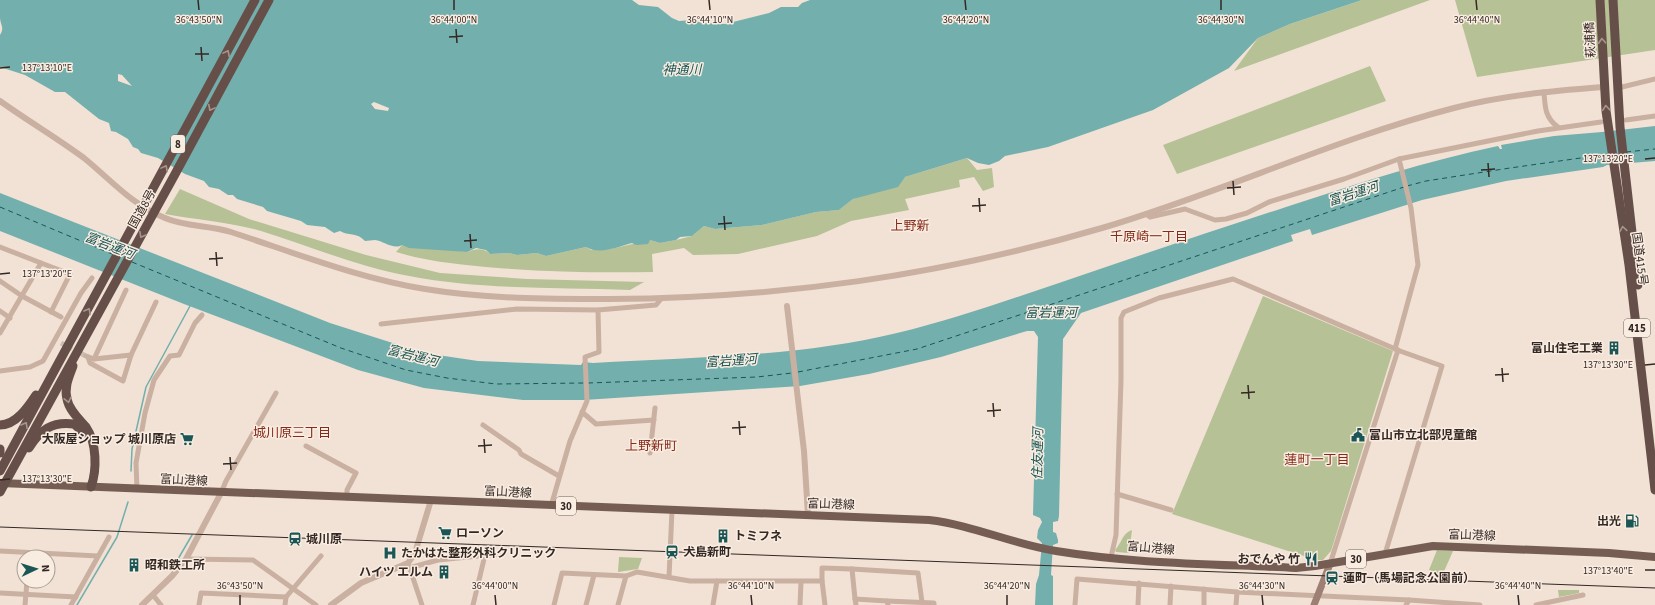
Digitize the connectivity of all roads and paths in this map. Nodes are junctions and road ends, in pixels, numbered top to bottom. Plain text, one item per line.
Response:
1 (255, 0) edge
2 (269, 0) edge
3 (1600, 0) edge
4 (1613, 0) edge
5 (1617, 77) joint
6 (1655, 79) edge
7 (1604, 84) junction
8 (1618, 88) junction
9 (1544, 92) junction
10 (0, 101) edge
11 (1655, 116) edge
12 (1601, 122) dead end
13 (1616, 123) junction
14 (1558, 127) junction
15 (1399, 159) junction
16 (1146, 214) junction
17 (0, 247) edge
18 (40, 262) junction
19 (92, 278) dead end
20 (0, 281) edge
21 (126, 290) dead end
22 (22, 296) junction
23 (107, 296) junction
24 (661, 299) junction
25 (156, 302) dead end
26 (787, 306) dead end
27 (598, 310) junction
28 (0, 311) edge
29 (51, 312) junction
30 (202, 315) dead end
31 (61, 317) dead end
32 (10, 318) junction
33 (381, 324) dead end
34 (0, 333) edge
35 (1396, 350) junction
36 (131, 354) junction
37 (62, 358) junction
38 (94, 359) junction
39 (0, 371) edge
40 (276, 393) dead end
41 (655, 408) dead end
42 (582, 412) junction
43 (654, 420) junction
44 (0, 425) edge
45 (483, 425) dead end
46 (1655, 437) edge
47 (306, 446) dead end
48 (0, 449) edge
49 (650, 453) dead end
50 (3, 456) edge
51 (17, 463) junction
52 (0, 471) edge
53 (559, 476) junction
54 (0, 484) edge
55 (91, 487) junction
56 (137, 489) junction
57 (1655, 490) edge
58 (0, 493) edge
59 (221, 493) junction
60 (1117, 494) junction
61 (347, 498) junction
62 (431, 500) junction
63 (551, 506) junction
64 (672, 510) junction
65 (1171, 510) dead end
66 (808, 515) junction
67 (109, 537) dead end
68 (0, 551) edge
69 (16, 553) edge
70 (498, 554) dead end
71 (1385, 554) junction
72 (56, 555) edge
73 (485, 555) junction
74 (98, 556) junction
75 (321, 556) dead end
76 (1111, 557) junction
77 (1655, 557) edge
78 (186, 559) junction
79 (1330, 564) junction
80 (409, 565) junction
81 (852, 569) junction
82 (594, 575) junction
83 (626, 576) junction
84 (669, 577) junction
85 (717, 581) junction
86 (822, 581) junction
87 (801, 582) junction
88 (1138, 583) junction
89 (1171, 586) junction
90 (292, 588) junction
91 (26, 589) edge
92 (1204, 589) junction
93 (1237, 592) junction
94 (0, 594) edge
95 (26, 594) junction
96 (153, 595) junction
97 (1583, 595) dead end
98 (76, 596) junction
99 (1317, 596) junction
100 (286, 597) junction
101 (855, 599) junction
102 (922, 602) junction
103 (1407, 602) edge
104 (888, 603) edge
105 (1434, 603) edge
106 (25, 605) edge
107 (71, 605) edge
108 (142, 605) edge
109 (161, 605) edge
110 (200, 605) edge
111 (285, 605) edge
112 (316, 605) edge
113 (331, 605) edge
114 (422, 605) edge
115 (473, 605) edge
116 (554, 605) edge
117 (586, 605) edge
118 (619, 605) edge
119 (713, 605) edge
120 (800, 605) edge
121 (825, 605) edge
122 (856, 605) edge
123 (934, 605) edge
124 (1075, 605) edge
125 (1138, 605) edge
126 (1170, 605) edge
127 (1204, 605) edge
128 (1236, 605) edge
129 (1314, 605) edge
130 (1480, 605) edge
131 (1540, 605) edge

37 -> 1 highway, 国道8号 / 8
2 -> 23 highway, 国道8号 / 8
7 -> 3 highway, 萩浦橋 / 415
4 - 5 highway, 萩浦橋 / 415
5 - 8 highway, 国道415号 / 415
6 - 8 street
7 - 9 street
13 -> 7 highway, 国道415号 / 415
8 - 13 highway, 国道415号 / 415
9 - 14 street
9 - 16 street
10 - 24 street
11 - 13 street
12 - 14 street
13 - 46 highway, 国道415号 / 415
57 -> 13 highway, 国道415号 / 415
14 - 15 street
15 - 16 street
15 - 35 street
16 - 24 street
17 - 18 street
18 - 22 street
18 - 29 street
19 - 39 street
20 - 22 street
21 - 38 street
22 - 29 street
22 - 32 street
23 - 51 highway, 国道8号 / 8
23 -> 55 highway
24 - 27 street
25 - 36 street
26 - 66 street
27 - 33 street
27 - 42 street
28 - 32 street
29 - 31 street
30 - 56 street
32 - 34 street
35 - 60 street
35 - 71 street
35 - 79 street
36 - 38 street
36 - 38 street
37 - 44 highway
50 -> 37 highway, 国道8号 / 8
40 - 59 street
41 - 43 street
42 - 43 street
42 - 53 street
43 - 49 street
45 - 53 street
47 - 61 street
48 - 50 highway
50 - 52 highway, 国道8号 / 8
51 - 55 highway
51 - 58 highway
53 - 63 street
54 - 55 main road, 富山港線 / 30
55 - 56 main road, 富山港線 / 30
56 - 59 main road, 富山港線 / 30
59 - 61 main road, 富山港線 / 30
59 - 78 street
60 - 65 street
60 - 76 street
61 - 62 main road, 富山港線 / 30
62 - 63 main road, 富山港線 / 30
62 - 80 street
63 - 64 main road, 富山港線 / 30
64 - 66 main road, 富山港線 / 30
64 - 84 street
66 - 76 main road, 富山港線 / 30
67 - 74 street
68 - 69 street
70 - 73 street
71 - 77 main road, 富山港線 / 30
71 - 79 main road, 富山港線 / 30
72 - 74 street
73 - 80 street
73 - 115 street
74 - 98 street
75 - 90 street
76 - 79 main road, 富山港線 / 30
78 - 90 street
78 - 96 street
79 - 99 main road
80 - 113 street
80 - 114 street
81 - 86 street
81 - 101 street
81 - 102 street
82 - 83 street
82 - 116 street
82 - 117 street
83 - 84 street
83 - 118 street
84 - 85 street
85 - 87 street
85 - 119 street
86 - 87 street
86 - 121 street
87 - 120 street
88 - 89 street
88 - 124 street
88 - 125 street
89 - 92 street
89 - 126 street
90 - 100 street
90 - 112 street
91 - 95 street
92 - 93 street
92 - 127 street
93 - 99 street
93 - 128 street
94 - 95 street
95 - 98 street
95 - 106 street
96 - 108 street
96 - 109 street
97 - 131 street
98 - 107 street
99 - 103 street
99 - 129 main road
100 - 110 street
100 - 111 street
101 - 104 street
101 - 122 street
102 - 104 street
102 - 123 street
103 - 105 street
105 - 130 street

